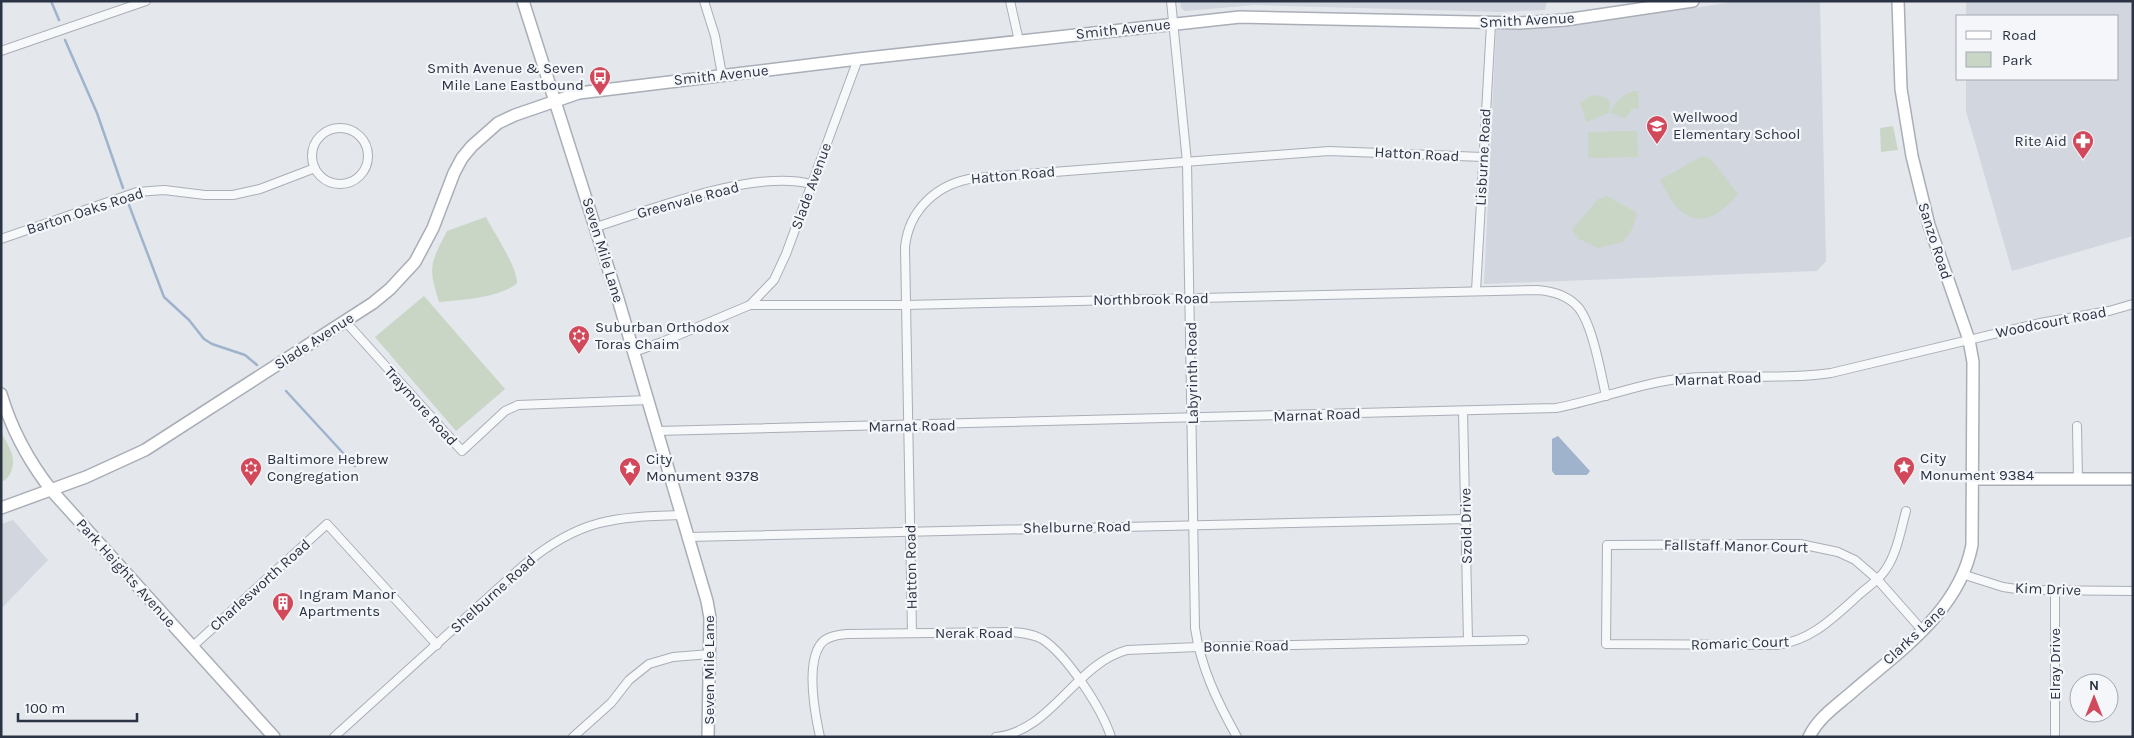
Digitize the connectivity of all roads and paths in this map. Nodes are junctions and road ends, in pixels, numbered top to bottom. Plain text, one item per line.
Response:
1 (523, 1) edge
2 (704, 1) edge
3 (1010, 1) edge
4 (1171, 1) edge
5 (1693, 1) edge
6 (1898, 1) edge
7 (143, 2) edge
8 (1173, 24) junction
9 (1491, 24) junction
10 (1019, 41) junction
11 (1, 50) edge
12 (858, 59) junction
13 (722, 75) junction
14 (556, 100) junction
15 (1483, 157) junction
16 (1187, 162) junction
17 (315, 168) junction
18 (812, 184) junction
19 (596, 227) junction
20 (1, 239) edge
21 (1476, 291) junction
22 (1190, 298) junction
23 (906, 304) junction
24 (2133, 304) edge
25 (750, 306) junction
26 (345, 321) junction
27 (1969, 340) junction
28 (634, 352) junction
29 (1, 394) edge
30 (1606, 396) junction
31 (648, 400) junction
32 (1463, 411) junction
33 (1192, 419) junction
34 (908, 426) junction
35 (2077, 426) dead end
36 (657, 431) junction
37 (1973, 478) junction
38 (2078, 479) junction
39 (2133, 479) edge
40 (52, 491) junction
41 (1, 508) edge
42 (1906, 511) dead end
43 (682, 515) junction
44 (1466, 519) junction
45 (1194, 524) junction
46 (910, 531) junction
47 (688, 537) junction
48 (1607, 545) joint
49 (1964, 574) junction
50 (1877, 579) junction
51 (2056, 591) junction
52 (2133, 591) edge
53 (1922, 630) junction
54 (912, 633) junction
55 (1524, 640) dead end
56 (1468, 642) junction
57 (437, 645) junction
58 (192, 647) junction
59 (1198, 647) junction
60 (710, 654) junction
61 (1080, 681) junction
62 (274, 737) edge
63 (334, 737) edge
64 (573, 737) edge
65 (708, 737) edge
66 (820, 737) edge
67 (996, 737) edge
68 (1111, 737) edge
69 (1237, 737) edge
70 (1809, 737) edge
71 (2055, 737) edge

1 - 14 main road, Seven Mile Lane
2 - 13 street
3 - 10 street
4 - 8 street, Labyrinth Road
5 - 9 main road, Smith Avenue
6 - 27 main road, Sanzo Road
7 - 11 street
8 - 9 main road, Smith Avenue
8 - 10 main road, Smith Avenue
8 - 16 street, Labyrinth Road
9 - 15 street, Lisburne Road
10 - 12 main road, Smith Avenue
12 - 13 main road, Smith Avenue
12 - 18 street, Slade Avenue
13 - 14 main road, Smith Avenue
14 - 19 main road, Seven Mile Lane
14 - 26 main road, Slade Avenue
15 - 16 street, Hatton Road
15 - 21 street, Lisburne Road
16 - 22 street, Labyrinth Road
16 - 23 street, Hatton Road
17 - 17 street
17 - 20 street, Barton Oaks Road
18 - 19 street, Greenvale Road
18 - 25 street, Slade Avenue
19 - 28 main road, Seven Mile Lane
21 - 22 street, Northbrook Road
21 - 30 street, Northbrook Road
22 - 23 street, Northbrook Road
22 - 33 street, Labyrinth Road
23 - 25 street, Northbrook Road
23 - 34 street, Hatton Road
24 - 27 street, Woodcourt Road
25 - 28 street, Northbrook Road
26 - 31 street, Traymore Road
26 - 40 main road, Slade Avenue
27 - 30 street, Marnat Road
27 - 37 main road, Sanzo Road
28 - 31 main road, Seven Mile Lane
29 - 40 main road, Park Heights Avenue
30 - 32 street, Marnat Road
31 - 36 main road, Seven Mile Lane
32 - 33 street, Marnat Road
32 - 44 street, Szold Drive
33 - 34 street, Marnat Road
33 - 45 street, Labyrinth Road
34 - 36 street, Marnat Road
34 - 46 street, Hatton Road
35 - 38 street
36 - 43 main road, Seven Mile Lane
37 - 38 main road
37 - 49 main road, Clarks Lane
38 - 39 main road
40 - 41 main road, Slade Avenue
40 - 58 main road, Park Heights Avenue
42 - 50 street, Romaric Court
43 - 47 main road, Seven Mile Lane
43 - 57 street, Shelburne Road
44 - 45 street, Shelburne Road
44 - 56 street, Szold Drive
45 - 46 street, Shelburne Road
45 - 59 street, Labyrinth Road
46 - 47 street, Shelburne Road
46 - 54 street, Hatton Road
47 - 60 main road, Seven Mile Lane
48 - 50 street, Fallstaff Manor Court
48 - 50 street, Romaric Court
49 - 51 street, Kim Drive
49 - 53 main road, Clarks Lane
50 - 53 street, Fallstaff Manor Court
51 - 52 street, Kim Drive
51 - 71 street, Elray Drive
53 - 70 main road, Clarks Lane
54 - 61 street, Nerak Road
54 - 66 street, Nerak Road
55 - 56 street, Bonnie Road
56 - 59 street, Bonnie Road
57 - 58 street, Charlesworth Road
57 - 63 street, Shelburne Road
58 - 62 main road, Park Heights Avenue
59 - 61 street, Bonnie Road
59 - 69 street, Labyrinth Road
60 - 64 street
60 - 65 main road, Seven Mile Lane
61 - 67 street, Bonnie Road
61 - 68 street, Nerak Road

